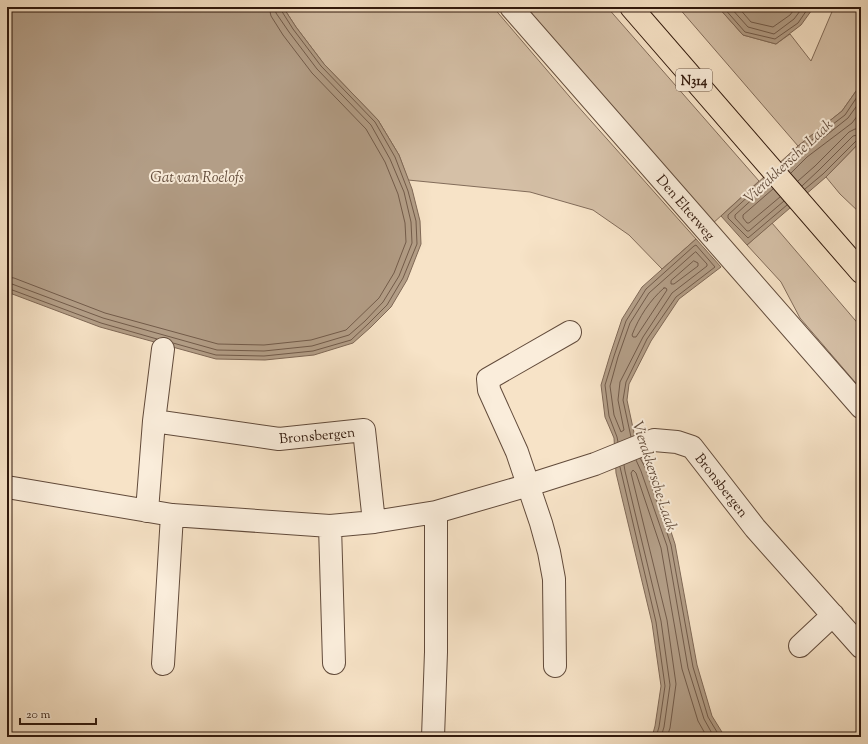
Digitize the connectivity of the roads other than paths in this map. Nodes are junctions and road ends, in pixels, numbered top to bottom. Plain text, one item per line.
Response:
1 (511, 7) edge
2 (630, 7) edge
3 (861, 272) edge
4 (570, 332) dead end
5 (164, 349) dead end
6 (861, 407) edge
7 (154, 421) junction
8 (529, 485) junction
9 (7, 487) edge
10 (146, 511) junction
11 (436, 512) junction
12 (172, 515) junction
13 (374, 522) junction
14 (330, 526) junction
15 (833, 615) junction
16 (800, 646) dead end
17 (861, 647) edge
18 (334, 663) dead end
19 (163, 664) dead end
20 (555, 666) dead end
21 (433, 737) edge

1 - 6 street, Den Elterweg
2 - 3 main road, N314
4 - 8 street
5 - 7 street
7 - 10 street
7 - 13 street, Bronsbergen
8 - 11 street, Bronsbergen
8 - 15 street, Bronsbergen
8 - 20 street
9 - 10 street, Bronsbergen
10 - 12 street, Bronsbergen
11 - 13 street, Bronsbergen
11 - 21 street
12 - 14 street, Bronsbergen
12 - 19 street
13 - 14 street, Bronsbergen
14 - 18 street
15 - 16 street
15 - 17 street, Bronsbergen

